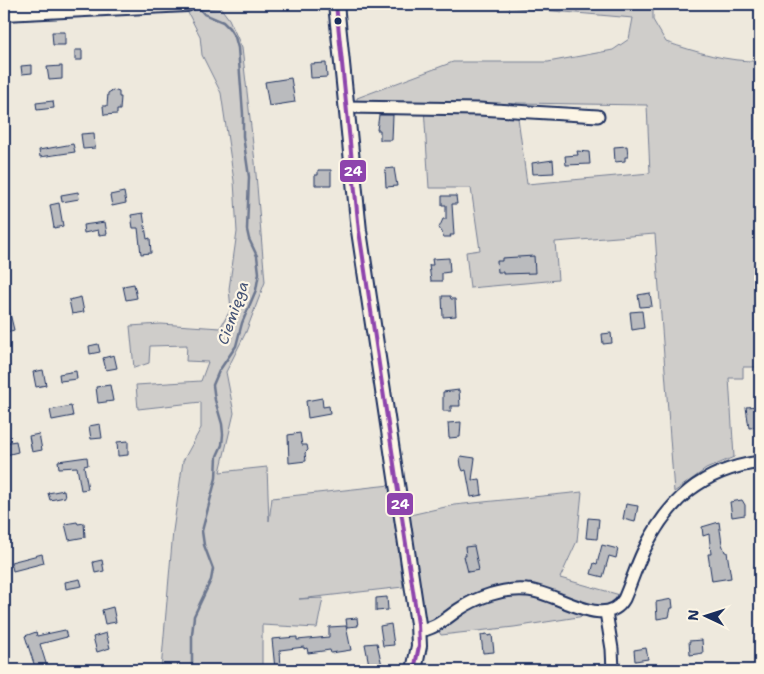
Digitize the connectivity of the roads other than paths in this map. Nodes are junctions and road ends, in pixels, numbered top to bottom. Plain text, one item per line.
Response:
1 (176, 4) edge
2 (187, 4) edge
3 (336, 4) edge
4 (4, 13) edge
5 (346, 107) junction
6 (598, 116) dead end
7 (760, 462) edge
8 (606, 612) junction
9 (418, 631) junction
10 (414, 670) edge
11 (613, 670) edge

1 - 2 street
1 - 4 street
3 - 5 street
5 - 6 street
5 - 9 street
7 - 8 street
8 - 9 street
8 - 11 street
9 - 10 street

